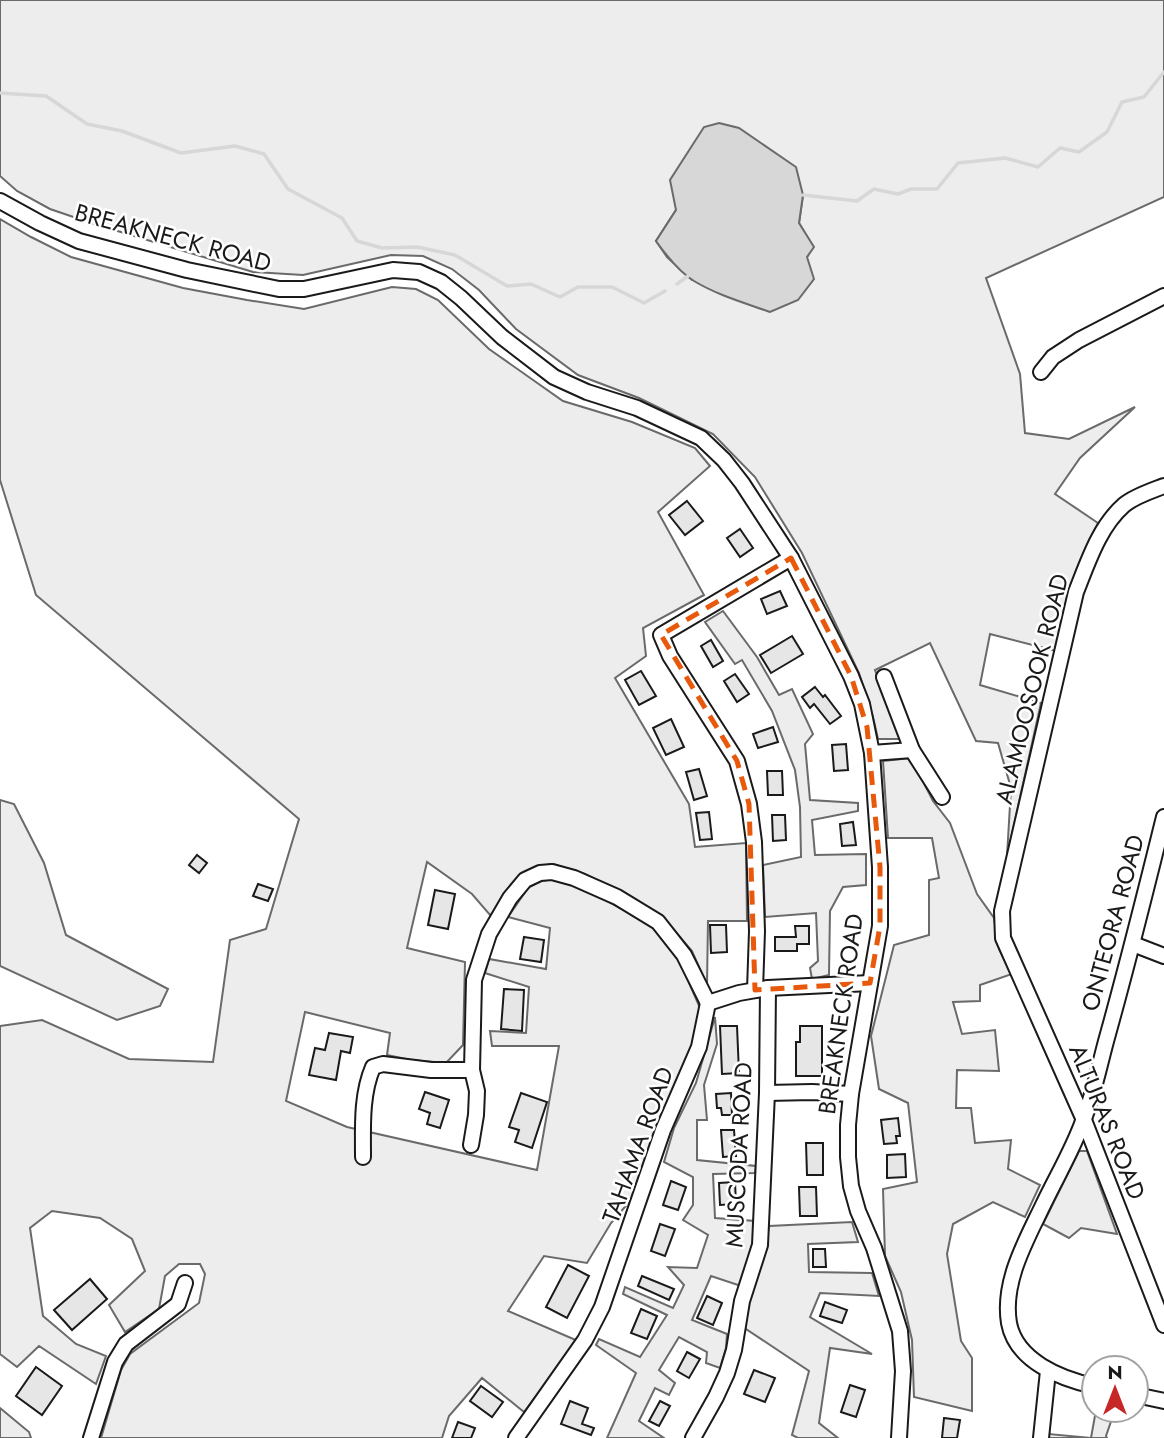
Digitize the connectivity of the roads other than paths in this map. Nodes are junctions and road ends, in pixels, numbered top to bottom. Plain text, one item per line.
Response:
1 (0, 201) edge
2 (1164, 296) edge
3 (1041, 372) dead end
4 (1164, 486) edge
5 (791, 558) junction
6 (884, 677) dead end
7 (912, 750) junction
8 (872, 753) junction
9 (942, 797) dead end
10 (1164, 817) edge
11 (1003, 938) joint
12 (1133, 944) junction
13 (1164, 956) edge
14 (870, 983) junction
15 (762, 989) junction
16 (708, 1003) junction
17 (472, 1070) junction
18 (767, 1093) junction
19 (851, 1094) junction
20 (1084, 1120) junction
21 (471, 1145) dead end
22 (363, 1157) dead end
23 (185, 1283) dead end
24 (1164, 1325) edge
25 (1048, 1371) junction
26 (1080, 1383) edge
27 (91, 1438) edge
28 (516, 1438) edge
29 (693, 1438) edge
30 (899, 1438) edge
31 (1041, 1438) edge

1 - 5 street, BREAKNECK ROAD
2 - 3 street
4 - 11 street, ALAMOOSOOK ROAD
5 - 8 street, BREAKNECK ROAD
5 - 15 street, MUSCODA ROAD
6 - 7 street
7 - 8 street
7 - 9 street
8 - 14 street, BREAKNECK ROAD
10 - 12 street, ONTEORA ROAD
11 - 20 street, ALTURAS ROAD
12 - 13 street
12 - 20 street, ONTEORA ROAD
14 - 15 street
14 - 19 street, BREAKNECK ROAD
15 - 16 street
15 - 18 street, MUSCODA ROAD
16 - 17 street
16 - 28 street, TAHAMA ROAD
17 - 21 street
17 - 22 street
18 - 19 street
18 - 29 street, MUSCODA ROAD
19 - 30 street, BREAKNECK ROAD
20 - 24 street, ALTURAS ROAD
20 - 25 street, ONTEORA ROAD
23 - 27 street
25 - 26 street, ONTEORA ROAD
25 - 31 street

